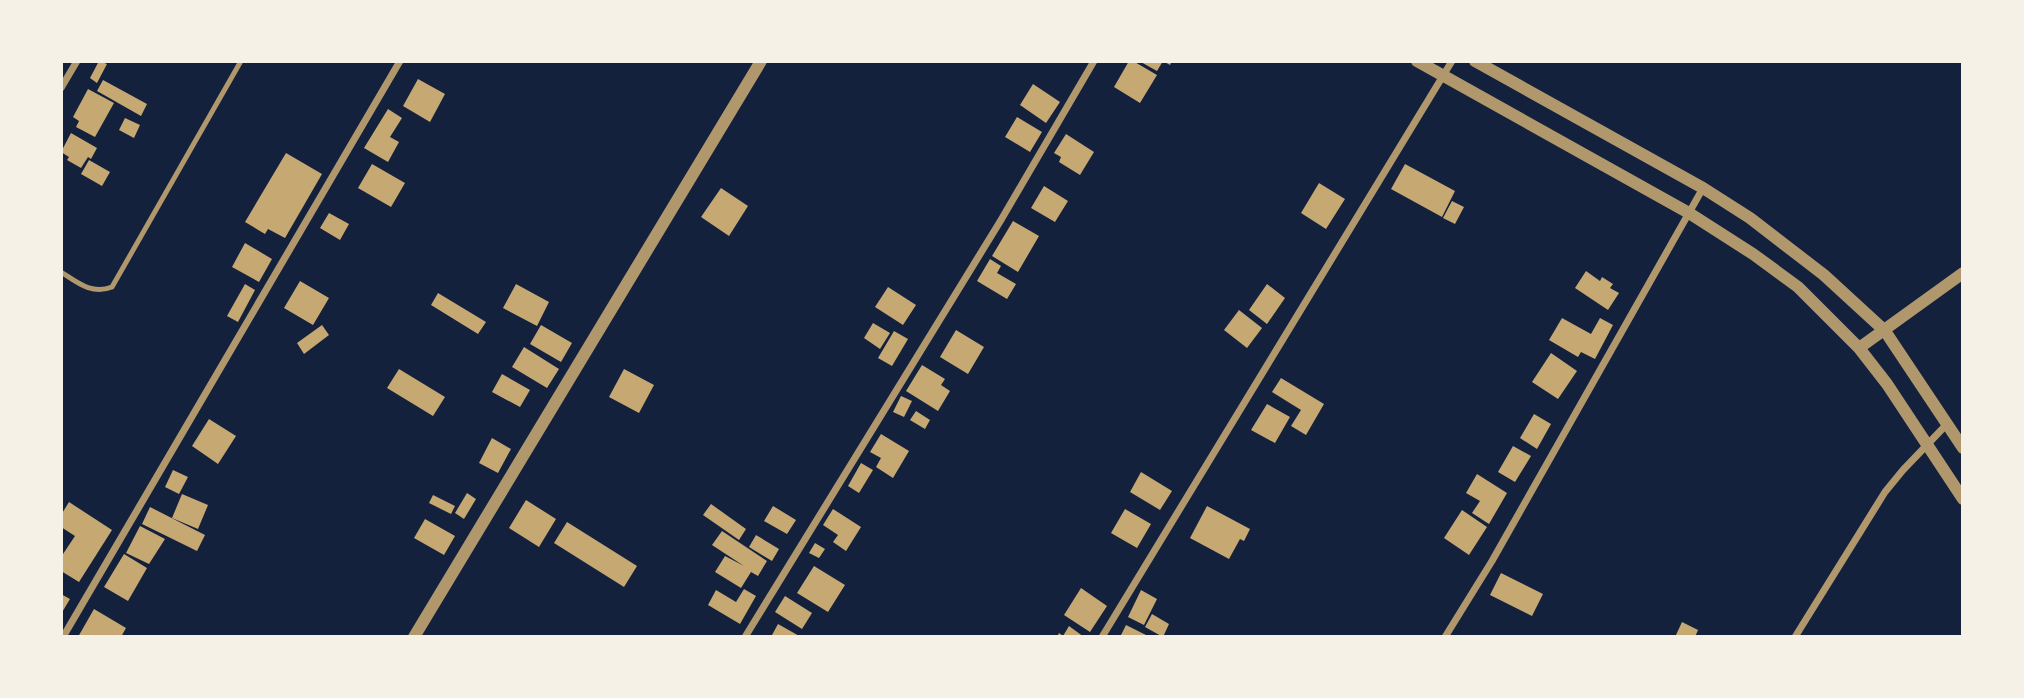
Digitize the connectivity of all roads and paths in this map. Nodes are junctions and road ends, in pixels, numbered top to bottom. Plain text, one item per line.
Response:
1 (77, 61) edge
2 (241, 61) edge
3 (400, 61) edge
4 (761, 61) edge
5 (1094, 61) edge
6 (1417, 61) edge
7 (1452, 61) edge
8 (1475, 61) edge
9 (1443, 76) junction
10 (61, 88) edge
11 (1703, 188) junction
12 (1689, 213) junction
13 (61, 272) edge
14 (1963, 273) edge
15 (1885, 331) junction
16 (1859, 348) junction
17 (1947, 424) junction
18 (1926, 445) junction
19 (1963, 448) edge
20 (1963, 499) edge
21 (63, 637) edge
22 (414, 637) edge
23 (745, 637) edge
24 (1102, 637) edge
25 (1445, 637) edge
26 (1796, 637) edge

1 - 10 street
2 - 13 lane
3 - 21 street
4 - 22 street
5 - 23 street
6 - 9 street
7 - 9 street
8 - 11 street
9 - 12 street
9 - 24 street
11 - 12 street
11 - 15 street
12 - 16 street
12 - 25 street
14 - 15 street
15 - 16 street
15 - 17 street
16 - 18 street
17 - 18 street
17 - 19 street
18 - 20 street
18 - 26 street

